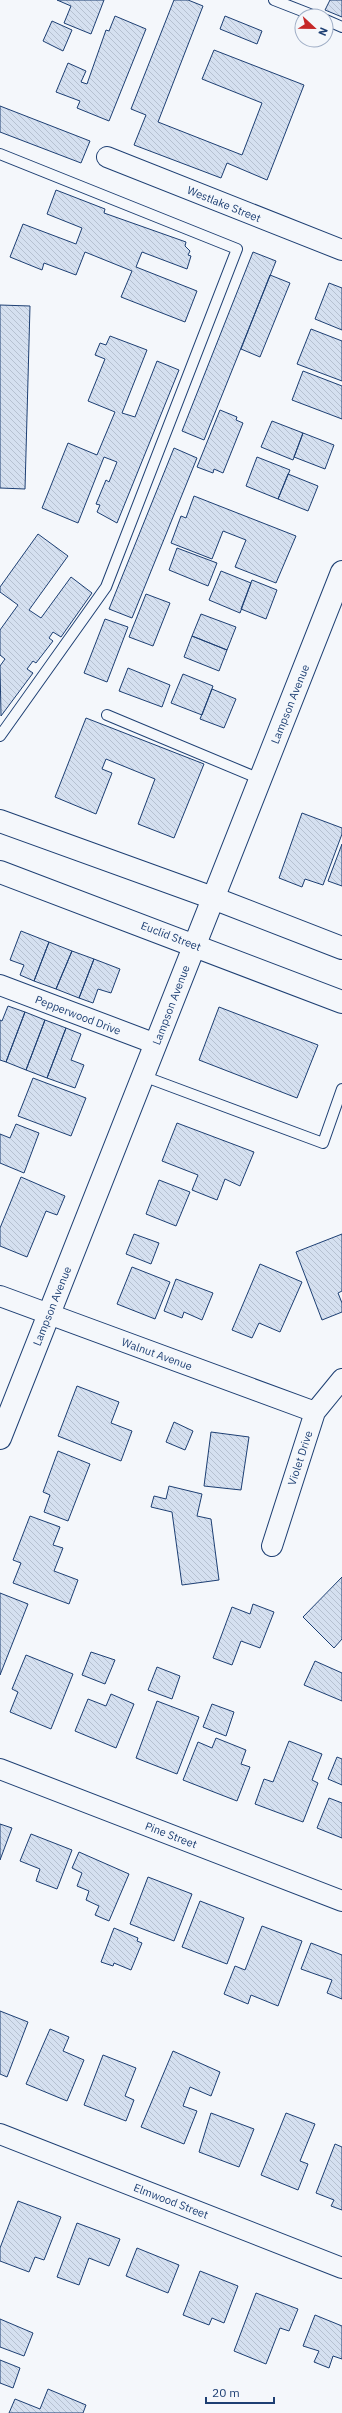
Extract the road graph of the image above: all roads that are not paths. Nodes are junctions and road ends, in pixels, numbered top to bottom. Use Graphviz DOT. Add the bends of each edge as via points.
graph roads {
  1 [pos="274,0"];
  2 [pos="294,8"];
  3 [pos="0,154"];
  4 [pos="107,157"];
  5 [pos="342,250"];
  6 [pos="342,572"];
  7 [pos="107,716"];
  8 [pos="0,736"];
  9 [pos="260,779"];
  10 [pos="0,821"];
  11 [pos="0,872"];
  12 [pos="213,898"];
  13 [pos="194,944"];
  14 [pos="342,948"];
  15 [pos="0,985"];
  16 [pos="342,1002"];
  17 [pos="156,1044"];
  18 [pos="143,1076"];
  19 [pos="342,1089"];
  20 [pos="0,1296"];
  21 [pos="49,1314"];
  22 [pos="342,1379"];
  23 [pos="315,1412"];
  24 [pos="0,1438"];
  25 [pos="272,1546"];
  26 [pos="0,1769"];
  27 [pos="342,1901"];
  28 [pos="0,2134"];
  29 [pos="342,2268"];
  1 -- 2 [label="lane"];
  3 -- 8 [label="lane" via="237,249 106,587"];
  4 -- 5 [label="street, Westlake Street"];
  6 -- 9 [label="street, Lampson Avenue"];
  7 -- 9 [label="lane"];
  9 -- 12 [label="street, Lampson Avenue"];
  10 -- 12 [label="street"];
  11 -- 13 [label="street, Euclid Street"];
  12 -- 13 [label="street, Lampson Avenue"];
  12 -- 14 [label="street"];
  13 -- 16 [label="street, Euclid Street"];
  13 -- 17 [label="street, Lampson Avenue"];
  15 -- 17 [label="street, Pepperwood Drive"];
  17 -- 18 [label="street, Lampson Avenue"];
  18 -- 19 [label="lane" via="323,1143"];
  18 -- 21 [label="street, Lampson Avenue"];
  20 -- 21 [label="street, Walnut Avenue"];
  21 -- 23 [label="street, Walnut Avenue"];
  21 -- 24 [label="street, Lampson Avenue"];
  22 -- 23 [label="street, Violet Drive"];
  23 -- 25 [label="street, Violet Drive"];
  26 -- 27 [label="street, Pine Street"];
  28 -- 29 [label="street, Elmwood Street"];
}
